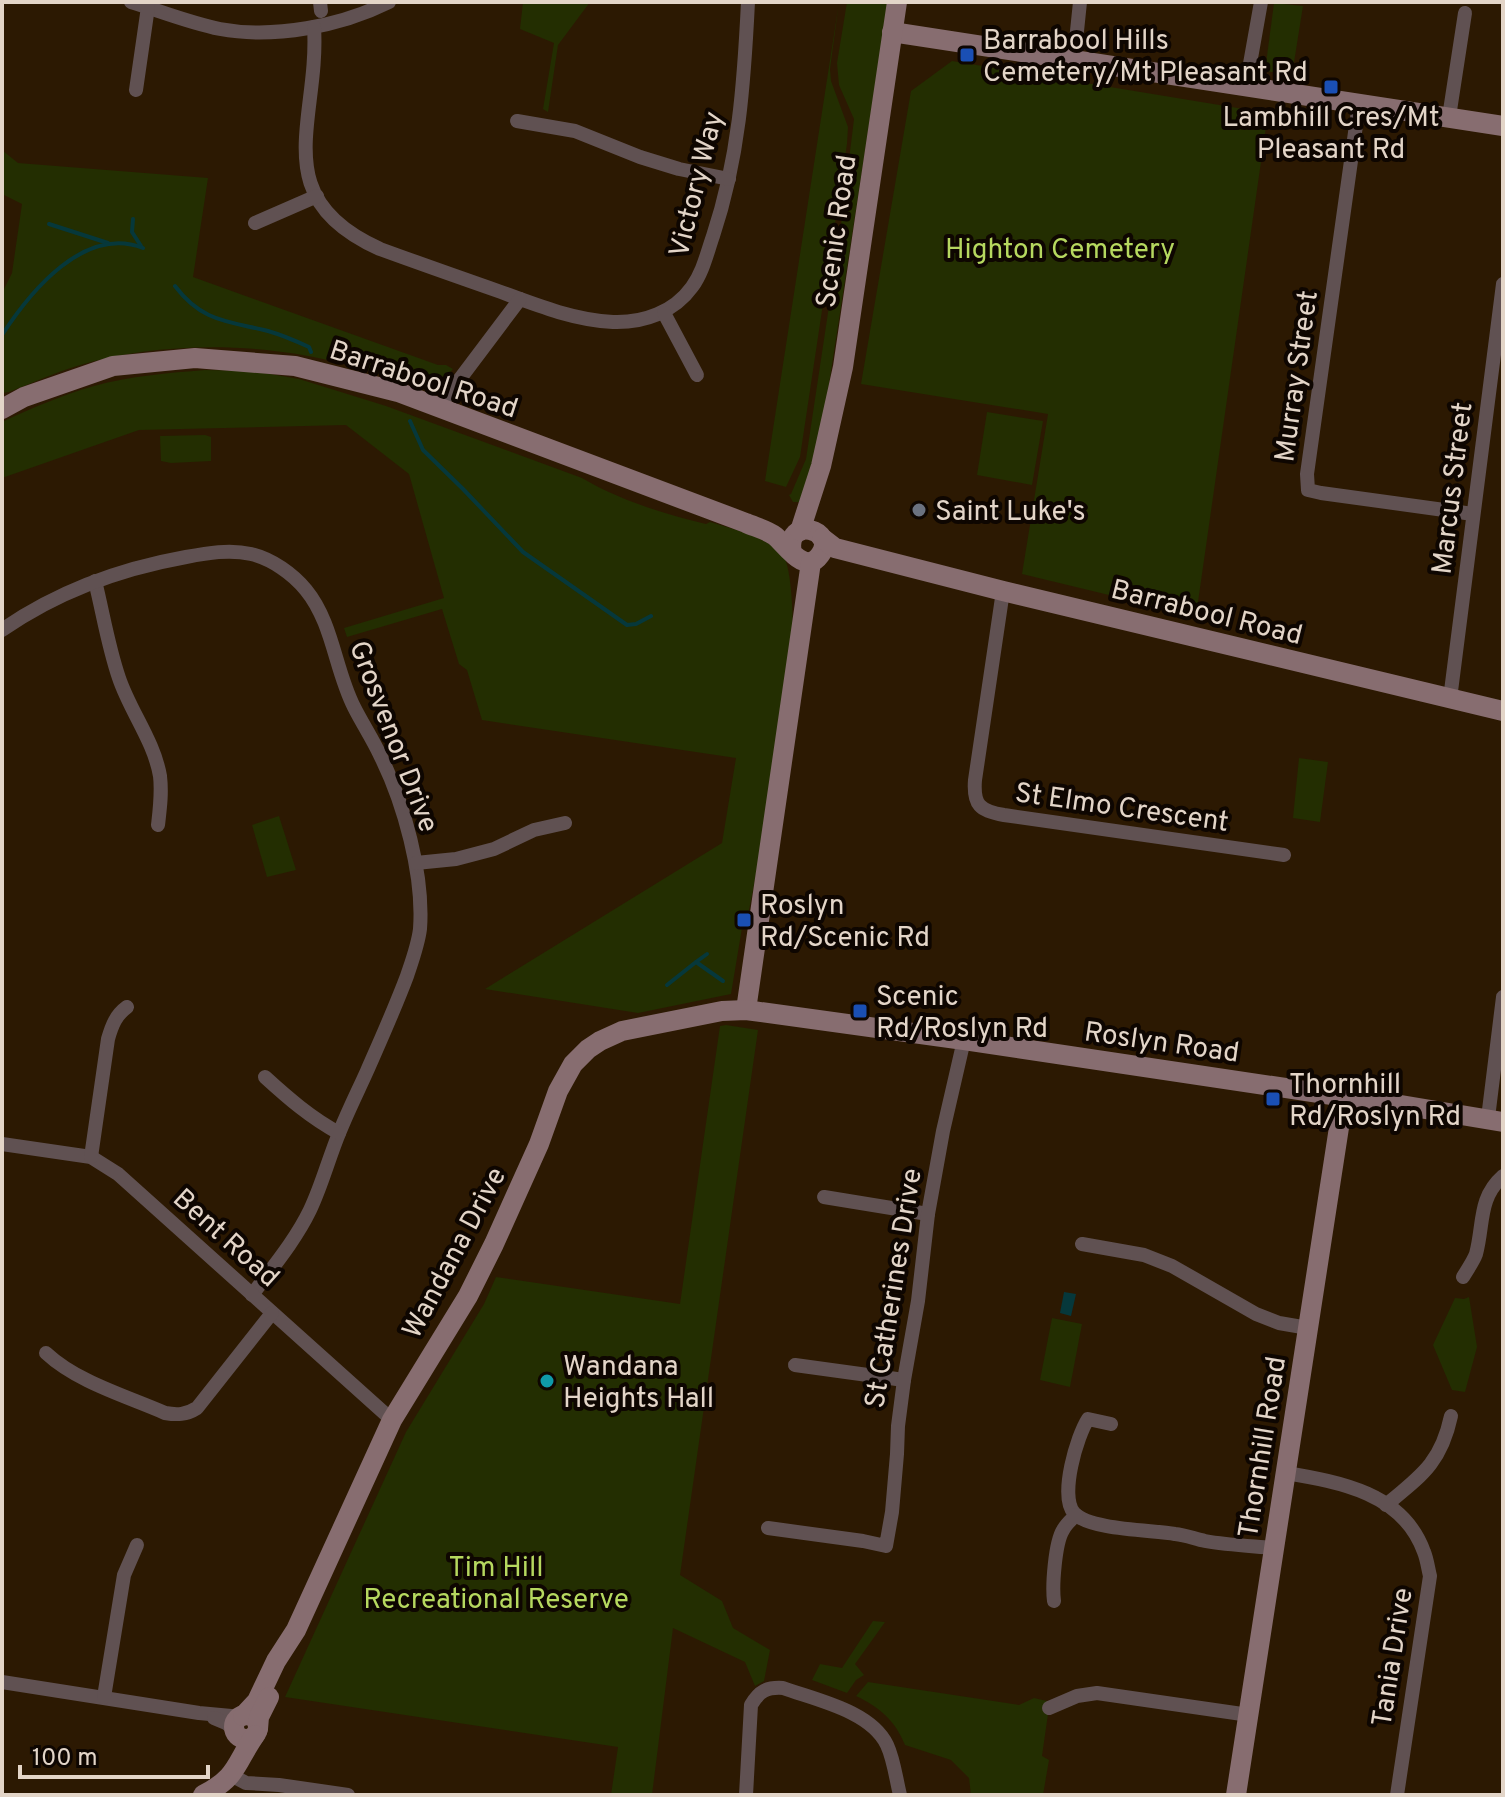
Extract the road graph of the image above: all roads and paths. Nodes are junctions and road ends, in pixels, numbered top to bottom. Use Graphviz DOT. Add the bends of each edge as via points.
graph roads {
  1 [pos="131,2"];
  2 [pos="389,2"];
  3 [pos="748,2"];
  4 [pos="897,2"];
  5 [pos="1080,2"];
  6 [pos="1261,2"];
  7 [pos="148,7"];
  8 [pos="1465,13"];
  9 [pos="314,27"];
  10 [pos="892,32"];
  11 [pos="1074,60"];
  12 [pos="1246,86"];
  13 [pos="136,90"];
  14 [pos="1359,104"];
  15 [pos="1449,117"];
  16 [pos="517,121"];
  17 [pos="1503,126"];
  18 [pos="729,179"];
  19 [pos="317,196"];
  20 [pos="255,223"];
  21 [pos="1503,284"];
  22 [pos="520,299"];
  23 [pos="664,313"];
  24 [pos="697,375"];
  25 [pos="438,408"];
  26 [pos="2,409"];
  27 [pos="1473,514"];
  28 [pos="772,534"];
  29 [pos="810,534"];
  30 [pos="804,558"];
  31 [pos="899,565"];
  32 [pos="95,581"];
  33 [pos="1003,591"];
  34 [pos="2,630"];
  35 [pos="1450,699"];
  36 [pos="1503,711"];
  37 [pos="565,823"];
  38 [pos="158,825"];
  39 [pos="1284,855"];
  40 [pos="416,863"];
  41 [pos="1503,997"];
  42 [pos="127,1007"];
  43 [pos="746,1010"];
  44 [pos="964,1040"];
  45 [pos="265,1077"];
  46 [pos="1342,1100"];
  47 [pos="1495,1120"];
  48 [pos="339,1133"];
  49 [pos="2,1144"];
  50 [pos="91,1157"];
  51 [pos="1503,1176"];
  52 [pos="824,1197"];
  53 [pos="928,1214"];
  54 [pos="1082,1244"];
  55 [pos="1463,1277"];
  56 [pos="252,1295"];
  57 [pos="272,1313"];
  58 [pos="1308,1328"];
  59 [pos="46,1353"];
  60 [pos="795,1365"];
  61 [pos="904,1380"];
  62 [pos="1451,1416"];
  63 [pos="392,1420"];
  64 [pos="1111,1424"];
  65 [pos="1286,1473"];
  66 [pos="1386,1505"];
  67 [pos="1076,1515"];
  68 [pos="768,1528"];
  69 [pos="137,1545"];
  70 [pos="1273,1548"];
  71 [pos="1054,1601"];
  72 [pos="2,1682"];
  73 [pos="104,1697"];
  74 [pos="1049,1708"];
  75 [pos="1249,1715"];
  76 [pos="245,1726"];
  77 [pos="232,1769"];
  78 [pos="194,1795"];
  79 [pos="203,1795"];
  80 [pos="348,1795"];
  81 [pos="746,1795"];
  82 [pos="900,1795"];
  83 [pos="1236,1795"];
  84 [pos="1397,1795"];
  1 -- 7 [label="street"];
  2 -- 9 [label="street"];
  3 -- 18 [label="street, Victory Way" via="743,97"];
  4 -- 10 [label="street, Scenic Road"];
  5 -- 11 [label="street"];
  6 -- 12 [label="street"];
  7 -- 9 [label="street" via="223,29"];
  7 -- 13 [label="street"];
  8 -- 15 [label="street"];
  9 -- 19 [label="street" via="304,148"];
  10 -- 11 [label="street"];
  10 -- 29 [label="street, Scenic Road" via="843,367"];
  11 -- 12 [label="street"];
  12 -- 14 [label="street"];
  14 -- 15 [label="street"];
  14 -- 27 [label="street, Murray Street" via="1308,490"];
  15 -- 17 [label="street"];
  16 -- 18 [label="street" via="575,131 640,157"];
  18 -- 23 [label="street, Victory Way" via="702,269 693,286"];
  19 -- 20 [label="street"];
  19 -- 22 [label="street" via="334,220 357,238"];
  21 -- 27 [label="street, Marcus Street"];
  22 -- 23 [label="street" via="612,322"];
  22 -- 25 [label="street"];
  23 -- 24 [label="street"];
  25 -- 26 [label="street, Barrabool Road" via="398,392 295,366 195,358 113,366"];
  25 -- 28 [label="street, Barrabool Road"];
  27 -- 35 [label="street, Marcus Street"];
  28 -- 29 [label="street, Barrabool Road"];
  28 -- 30 [label="street, Barrabool Road"];
  29 -- 30 [label="street" via="791,544"];
  29 -- 30 [label="street" via="824,546 821,554"];
  29 -- 31 [label="street, Barrabool Road" via="835,548"];
  30 -- 31 [label="street, Barrabool Road"];
  30 -- 43 [label="street" via="806,600"];
  31 -- 33 [label="street, Barrabool Road"];
  32 -- 34 [label="street, Grosvenor Drive"];
  32 -- 38 [label="street" via="112,658 159,772"];
  32 -- 40 [label="street, Grosvenor Drive" via="155,562 229,551 267,559 305,589 324,621 346,691 392,782"];
  33 -- 35 [label="street, Barrabool Road"];
  33 -- 39 [label="street, St Elmo Crescent" via="975,780 980,807 998,814"];
  35 -- 36 [label="street, Barrabool Road"];
  37 -- 40 [label="street" via="534,830 494,849"];
  40 -- 48 [label="street, Grosvenor Drive" via="420,932 414,956"];
  41 -- 47 [label="street"];
  42 -- 50 [label="street" via="108,1039"];
  43 -- 44 [label="street, Roslyn Road"];
  43 -- 63 [label="street, Wandana Drive" via="622,1031 588,1049 573,1064 468,1296"];
  44 -- 46 [label="street, Roslyn Road"];
  44 -- 53 [label="street, St Catherines Drive"];
  45 -- 48 [label="street"];
  46 -- 47 [label="street, Roslyn Road"];
  46 -- 58 [label="street, Thornhill Road"];
  48 -- 56 [label="street, Grosvenor Drive" via="309,1211"];
  49 -- 50 [label="street, Bent Road"];
  50 -- 56 [label="street, Bent Road" via="118,1174"];
  51 -- 55 [label="street" via="1487,1195 1475,1257"];
  52 -- 53 [label="street"];
  53 -- 61 [label="street, St Catherines Drive"];
  54 -- 58 [label="street" via="1144,1255 1256,1314"];
  56 -- 57 [label="street, Bent Road"];
  57 -- 59 [label="street" via="188,1414 165,1413 87,1380"];
  57 -- 63 [label="street, Bent Road"];
  58 -- 65 [label="street, Thornhill Road"];
  60 -- 61 [label="street"];
  61 -- 68 [label="street, St Catherines Drive" via="886,1546"];
  62 -- 66 [label="street" via="1432,1464"];
  63 -- 76 [label="street, Wandana Drive" via="285,1663 259,1717"];
  64 -- 67 [label="street" via="1083,1417 1070,1470 1069,1504"];
  65 -- 66 [label="street, Tania Drive" via="1337,1482"];
  65 -- 70 [label="street, Thornhill Road"];
  66 -- 84 [label="street, Tania Drive" via="1416,1535 1430,1576"];
  67 -- 70 [label="street" via="1117,1528"];
  67 -- 71 [label="street" via="1059,1540"];
  69 -- 73 [label="street" via="124,1575"];
  70 -- 75 [label="street, Thornhill Road"];
  72 -- 73 [label="street"];
  73 -- 76 [label="street"];
  74 -- 75 [label="street" via="1097,1693"];
  75 -- 83 [label="street, Thornhill Road"];
  76 -- 77 [label="street, Wandana Drive"];
  77 -- 78 [label="street, Wandana Drive"];
  77 -- 79 [label="street, Wandana Drive" via="221,1785"];
  77 -- 80 [label="street" via="279,1785"];
  81 -- 82 [label="street" via="751,1705 772,1688 853,1713 874,1727 888,1747"];
}
